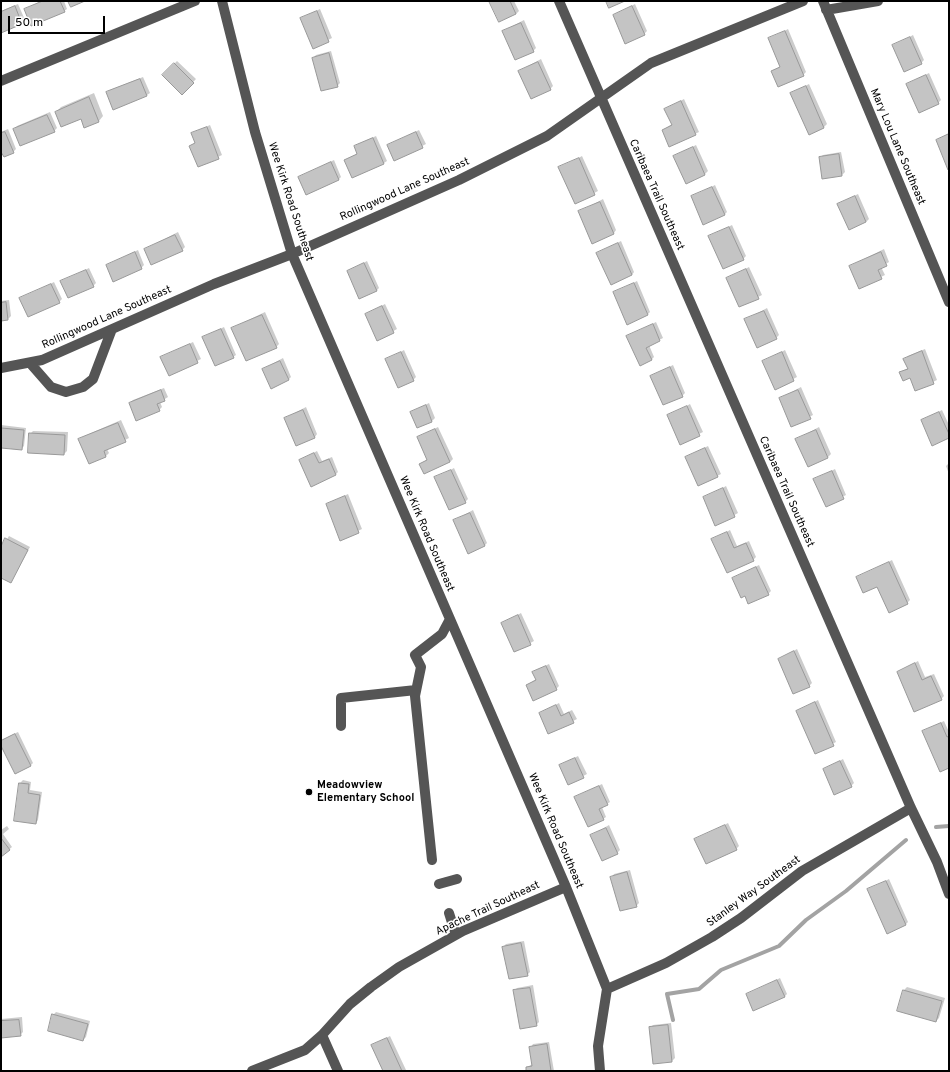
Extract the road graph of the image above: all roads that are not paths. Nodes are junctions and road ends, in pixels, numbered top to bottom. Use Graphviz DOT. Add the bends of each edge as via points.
graph roads {
  1 [pos="195,1"];
  2 [pos="222,1"];
  3 [pos="559,1"];
  4 [pos="802,1"];
  5 [pos="878,1"];
  6 [pos="825,5"];
  7 [pos="1,81"];
  8 [pos="600,99"];
  9 [pos="292,254"];
  10 [pos="949,302"];
  11 [pos="112,329"];
  12 [pos="30,363"];
  13 [pos="1,368"];
  14 [pos="450,619"];
  15 [pos="416,690"];
  16 [pos="341,726"];
  17 [pos="911,808"];
  18 [pos="432,860"];
  19 [pos="457,879"];
  20 [pos="439,884"];
  21 [pos="566,887"];
  22 [pos="949,894"];
  23 [pos="449,913"];
  24 [pos="456,935"];
  25 [pos="607,989"];
  26 [pos="322,1035"];
  27 [pos="252,1071"];
  28 [pos="338,1071"];
  29 [pos="600,1071"];
  1 -- 7 [label="street"];
  2 -- 9 [label="street, Wee Kirk Road Southeast" via="255,132"];
  3 -- 8 [label="street, Caribaea Trail Southeast"];
  4 -- 8 [label="street, Rollingwood Lane Southeast" via="652,63"];
  5 -- 6 [label="street"];
  6 -- 10 [label="street, Mary Lou Lane Southeast"];
  8 -- 9 [label="street, Rollingwood Lane Southeast" via="547,136 459,180"];
  8 -- 17 [label="street, Caribaea Trail Southeast"];
  9 -- 11 [label="street, Rollingwood Lane Southeast" via="214,284"];
  9 -- 14 [label="street, Wee Kirk Road Southeast"];
  11 -- 12 [label="street, Rollingwood Lane Southeast"];
  11 -- 12 [label="street" via="93,379 83,387 66,392 51,387"];
  12 -- 13 [label="street, Rollingwood Lane Southeast"];
  14 -- 15 [label="street" via="442,634 415,655 421,667"];
  14 -- 21 [label="street, Wee Kirk Road Southeast"];
  15 -- 16 [label="street" via="340,698"];
  15 -- 18 [label="street"];
  17 -- 22 [label="street, Caribaea Trail Southeast"];
  17 -- 25 [label="street, Stanley Way Southeast" via="802,871 712,937 666,963"];
  19 -- 20 [label="street"];
  21 -- 24 [label="street, Apache Trail Southeast"];
  21 -- 25 [label="street, Wee Kirk Road Southeast"];
  23 -- 24 [label="street"];
  24 -- 26 [label="street, Apache Trail Southeast" via="399,967 371,987 350,1004"];
  25 -- 29 [label="street" via="598,1046"];
  26 -- 27 [label="street, Apache Trail Southeast" via="305,1050"];
  26 -- 28 [label="street"];
}
